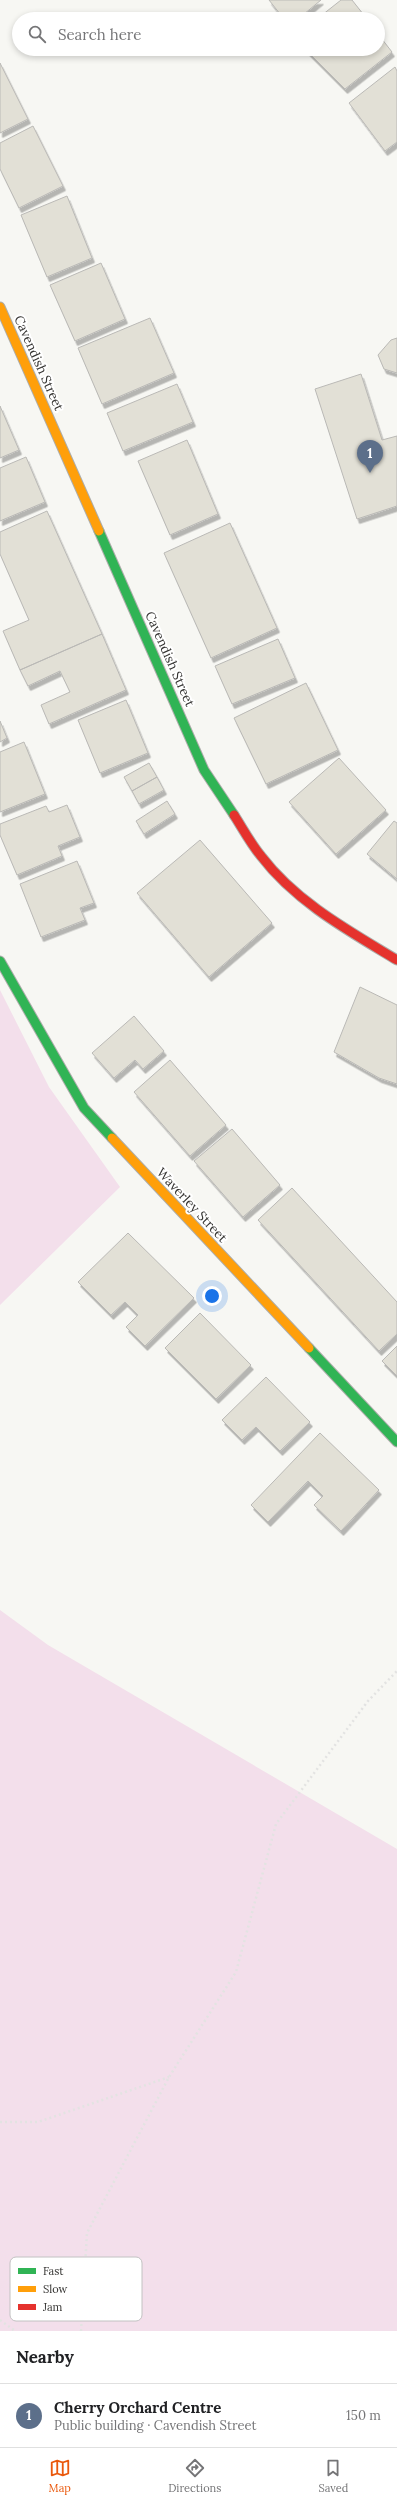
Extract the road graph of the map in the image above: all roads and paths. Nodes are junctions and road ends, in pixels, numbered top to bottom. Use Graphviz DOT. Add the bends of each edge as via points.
graph roads {
  1 [pos="0,307"];
  2 [pos="397,960"];
  3 [pos="0,961"];
  4 [pos="397,1442"];
  5 [pos="397,1671"];
  6 [pos="169,2077"];
  7 [pos="0,2122"];
  8 [pos="86,2257"];
  9 [pos="0,2320"];
  10 [pos="82,2321"];
  11 [pos="14,2331"];
  12 [pos="81,2331"];
  1 -- 2 [label="street, Cavendish Street" via="204,770 261,857 296,892 335,922"];
  3 -- 4 [label="street, Waverley Street" via="84,1108"];
  5 -- 6 [label="path" via="368,1701 276,1824 236,1972"];
  6 -- 7 [label="path" via="38,2122"];
  6 -- 8 [label="path" via="87,2233"];
  9 -- 11 [label="path"];
  10 -- 12 [label="path"];
}
